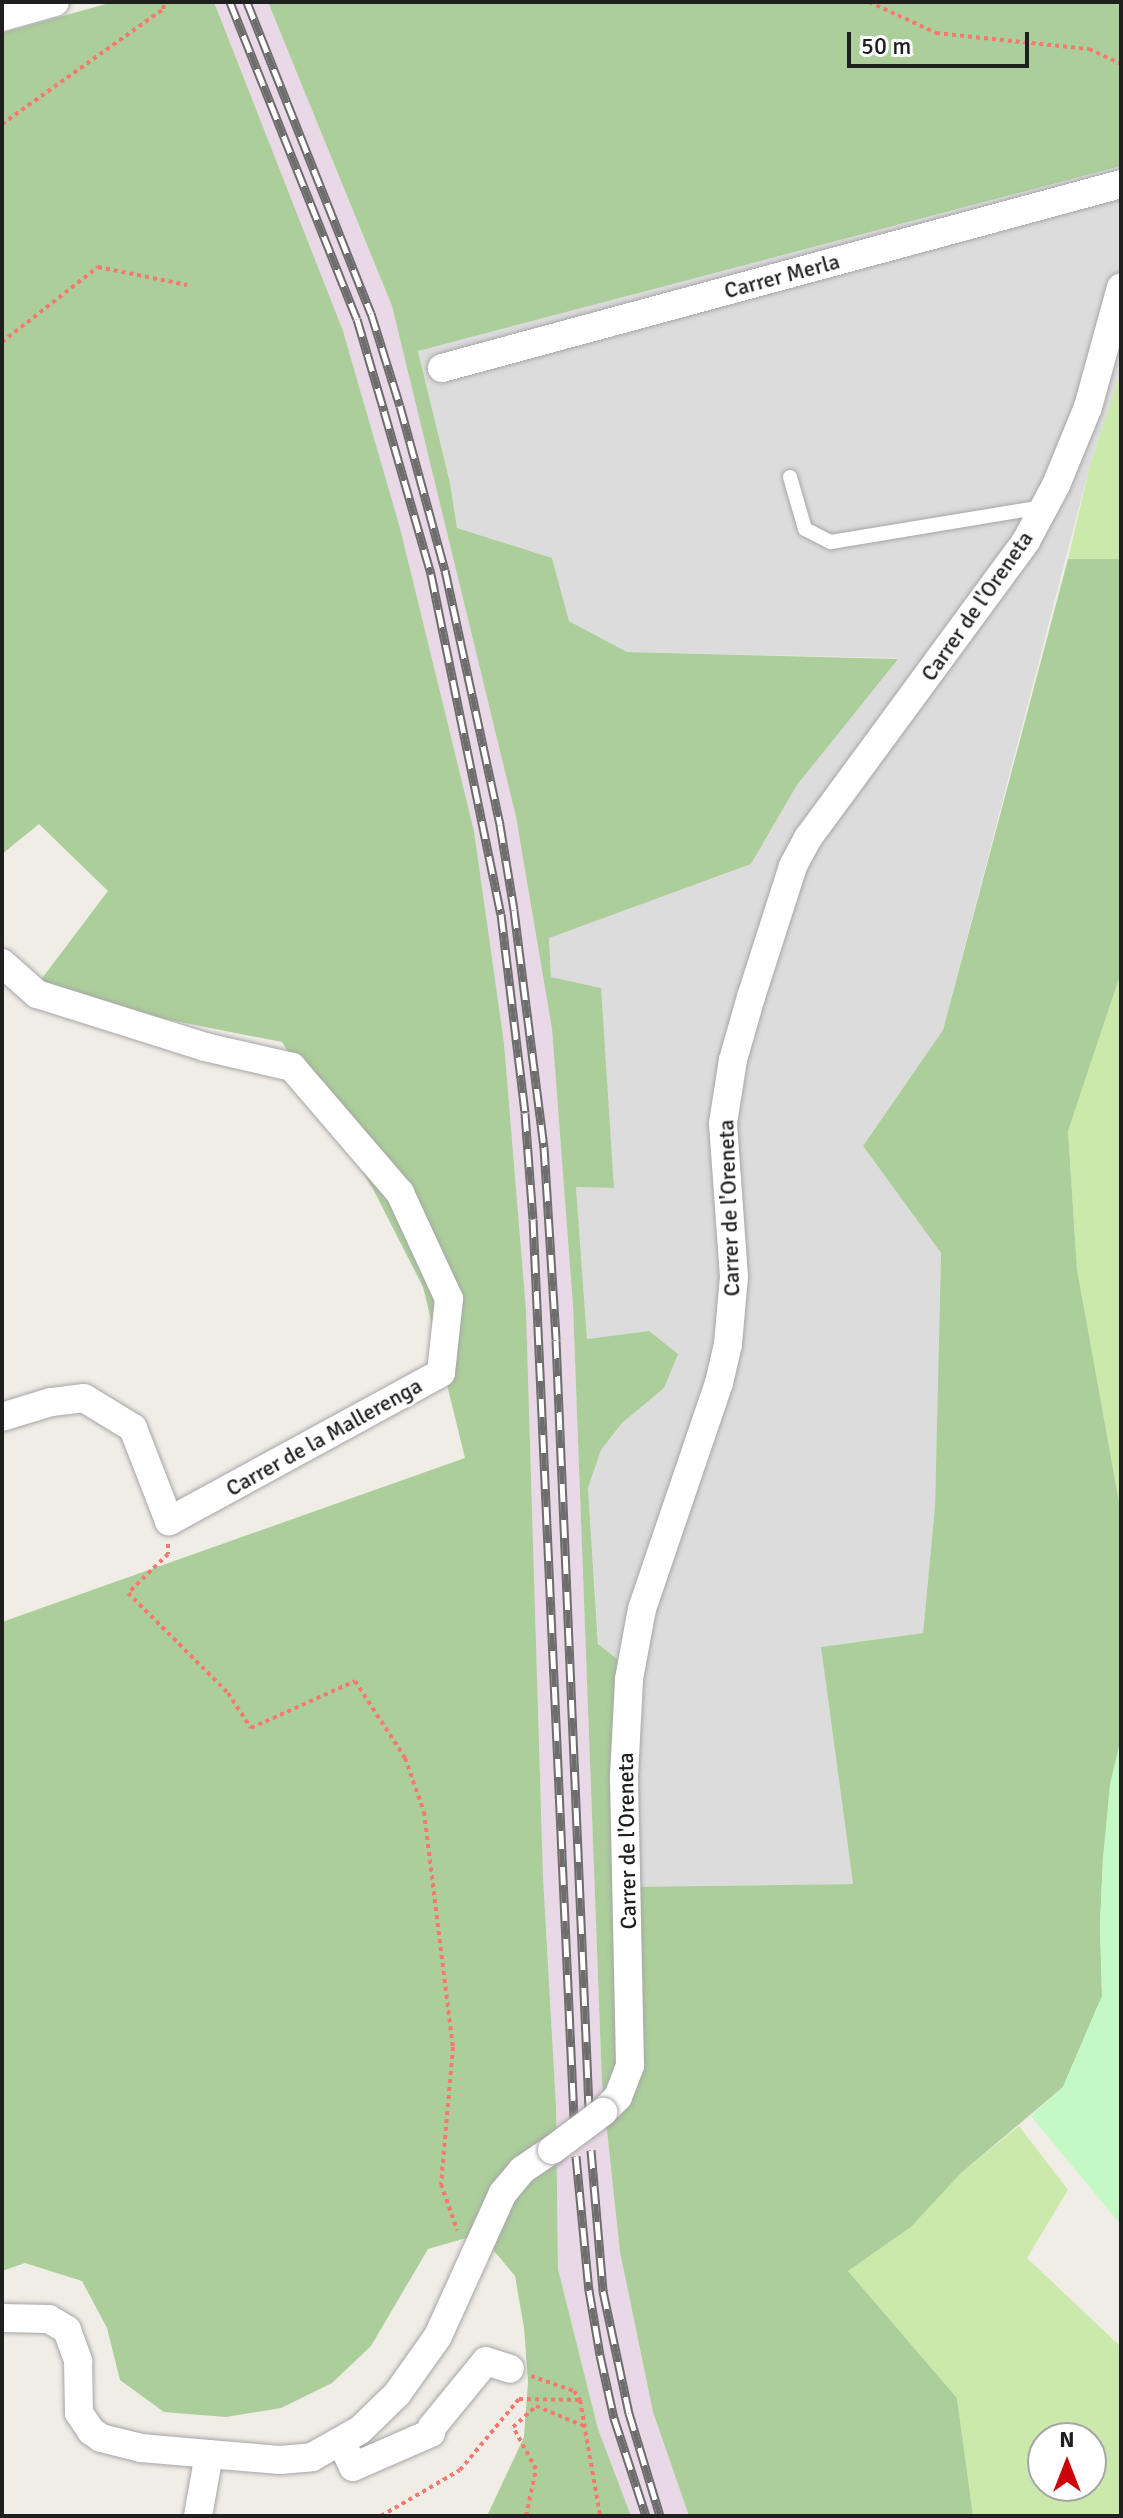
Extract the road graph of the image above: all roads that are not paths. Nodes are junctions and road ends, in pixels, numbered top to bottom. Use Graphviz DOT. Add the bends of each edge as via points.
graph roads {
  1 [pos="55,2"];
  2 [pos="2,17"];
  3 [pos="1121,184"];
  4 [pos="1121,287"];
  5 [pos="442,368"];
  6 [pos="790,477"];
  7 [pos="1044,507"];
  8 [pos="2,963"];
  9 [pos="2,1417"];
  10 [pos="2,2318"];
  11 [pos="510,2369"];
  12 [pos="342,2443"];
  13 [pos="209,2454"];
  14 [pos="198,2516"];
  1 -- 2 [label="street"];
  3 -- 5 [label="street, Carrer Merla"];
  4 -- 7 [label="street, Carrer de l'Oreneta" via="1088,407"];
  6 -- 7 [label="lane" via="805,529 831,542"];
  7 -- 12 [label="street, Carrer de l'Oreneta, bridge" via="1018,552 808,838 779,906 737,1047 723,1123 734,1266 728,1344 642,1609 629,1679 624,1776 630,2065 618,2097 603,2112 511,2182 422,2362 381,2412"];
  8 -- 9 [label="street, Carrer de la Mallerenga" via="37,994 205,1047 292,1067 400,1193 449,1299 441,1373 169,1521 133,1428 84,1398"];
  10 -- 13 [label="street" via="49,2319 67,2330 78,2361 79,2413 91,2431 117,2444"];
  11 -- 12 [label="street" via="486,2361 431,2433 418,2439 353,2467"];
  12 -- 13 [label="street" via="295,2460"];
  13 -- 14 [label="street"];
}
